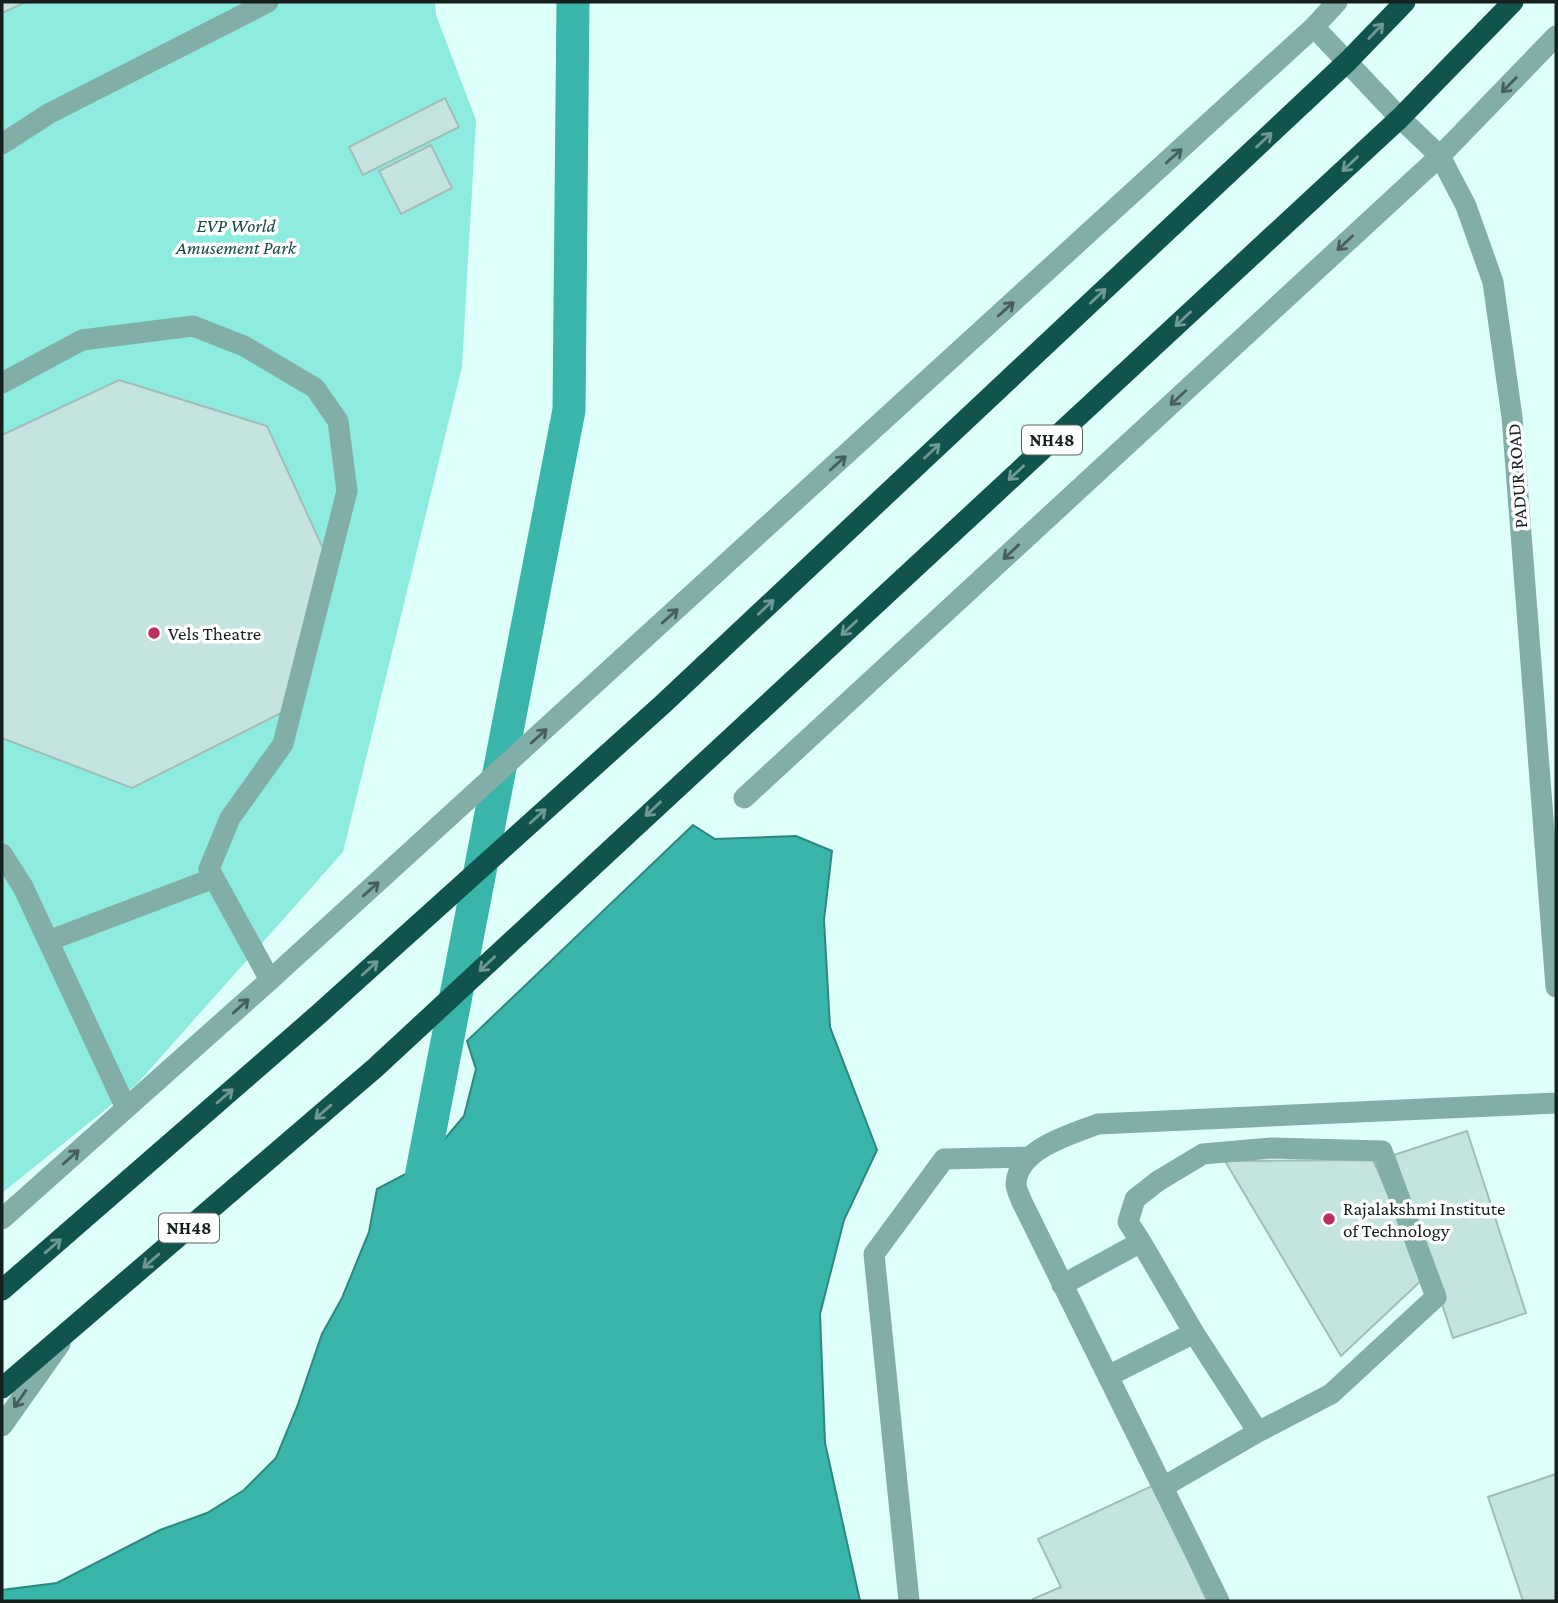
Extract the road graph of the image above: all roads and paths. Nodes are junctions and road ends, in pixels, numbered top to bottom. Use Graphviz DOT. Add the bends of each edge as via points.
graph roads {
  1 [pos="268,2"];
  2 [pos="1337,2"];
  3 [pos="1405,2"];
  4 [pos="1513,2"];
  5 [pos="1314,27"];
  6 [pos="1556,36"];
  7 [pos="1348,61"];
  8 [pos="1400,118"];
  9 [pos="2,144"];
  10 [pos="1440,156"];
  11 [pos="2,383"];
  12 [pos="744,798"];
  13 [pos="2,854"];
  14 [pos="214,878"];
  15 [pos="48,941"];
  16 [pos="277,974"];
  17 [pos="1556,987"];
  18 [pos="1556,1103"];
  19 [pos="126,1108"];
  20 [pos="1029,1157"];
  21 [pos="2,1219"];
  22 [pos="1141,1242"];
  23 [pos="1062,1285"];
  24 [pos="4,1288"];
  25 [pos="67,1333"];
  26 [pos="1194,1334"];
  27 [pos="1108,1376"];
  28 [pos="2,1388"];
  29 [pos="2,1426"];
  30 [pos="1258,1432"];
  31 [pos="1163,1488"];
  32 [pos="909,1601"];
  33 [pos="1219,1601"];
  1 -- 9 [label="street" via="50,113"];
  2 -- 5 [label="street"];
  7 -- 3 [label="highway, one-way"];
  4 -- 8 [label="highway, NH48"];
  5 -- 7 [label="street, PADUR ROAD"];
  16 -- 5 [label="street, one-way"];
  6 -- 10 [label="street, one-way"];
  7 -- 8 [label="street, PADUR ROAD"];
  24 -- 7 [label="highway, one-way" via="319,1014 663,704"];
  8 -- 10 [label="street, PADUR ROAD"];
  8 -- 25 [label="highway, NH48, one-way" via="375,1068"];
  10 -- 12 [label="street, one-way"];
  10 -- 17 [label="street, PADUR ROAD" via="1466,206 1493,282 1502,342 1512,417"];
  11 -- 14 [label="street" via="82,340 193,326 244,346 315,388 338,421 346,491 283,744 230,818 209,869"];
  13 -- 15 [label="street"];
  14 -- 15 [label="street"];
  14 -- 16 [label="street"];
  15 -- 19 [label="street"];
  19 -- 16 [label="street, one-way"];
  18 -- 20 [label="street" via="1098,1124"];
  21 -- 19 [label="street, one-way"];
  20 -- 23 [label="street" via="1016,1186"];
  20 -- 32 [label="street" via="944,1159 874,1254"];
  22 -- 23 [label="street"];
  22 -- 26 [label="street"];
  22 -- 30 [label="street" via="1128,1222 1135,1199 1203,1154 1272,1148 1382,1151 1436,1297 1331,1394"];
  23 -- 27 [label="street"];
  25 -- 28 [label="highway, NH48"];
  25 -- 29 [label="street, one-way"];
  26 -- 27 [label="street"];
  26 -- 30 [label="street"];
  27 -- 31 [label="street"];
  30 -- 31 [label="street"];
  31 -- 33 [label="street"];
}
